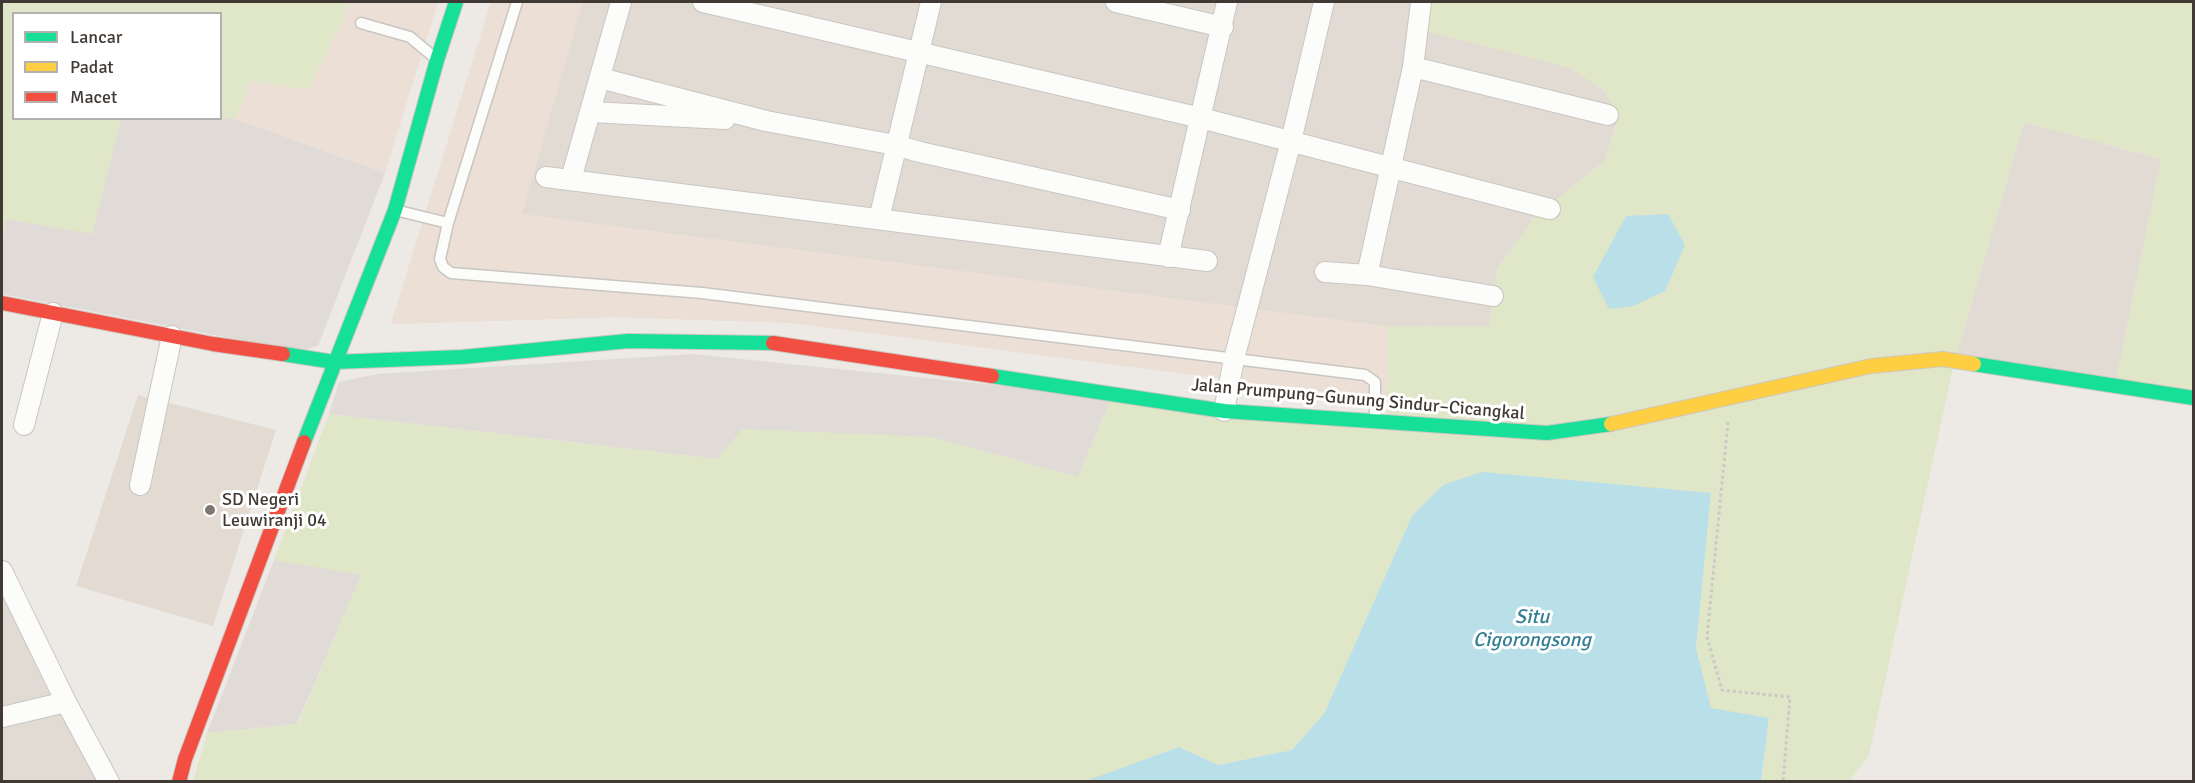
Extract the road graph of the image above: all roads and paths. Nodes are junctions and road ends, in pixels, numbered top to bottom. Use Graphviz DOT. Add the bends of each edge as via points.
graph roads {
  1 [pos="456,2"];
  2 [pos="517,2"];
  3 [pos="621,2"];
  4 [pos="703,2"];
  5 [pos="931,2"];
  6 [pos="1116,2"];
  7 [pos="1227,2"];
  8 [pos="1324,2"];
  9 [pos="1421,2"];
  10 [pos="361,23"];
  11 [pos="1223,27"];
  12 [pos="919,52"];
  13 [pos="437,60"];
  14 [pos="1413,67"];
  15 [pos="600,78"];
  16 [pos="591,112"];
  17 [pos="1608,115"];
  18 [pos="1201,118"];
  19 [pos="766,121"];
  20 [pos="1291,141"];
  21 [pos="895,145"];
  22 [pos="1390,168"];
  23 [pos="546,177"];
  24 [pos="571,179"];
  25 [pos="1550,209"];
  26 [pos="395,210"];
  27 [pos="1180,210"];
  28 [pos="879,219"];
  29 [pos="448,223"];
  30 [pos="1168,257"];
  31 [pos="1207,261"];
  32 [pos="1325,272"];
  33 [pos="1367,275"];
  34 [pos="1493,296"];
  35 [pos="2,303"];
  36 [pos="53,313"];
  37 [pos="172,336"];
  38 [pos="1234,358"];
  39 [pos="334,363"];
  40 [pos="1731,396"];
  41 [pos="2193,398"];
  42 [pos="1224,411"];
  43 [pos="1375,423"];
  44 [pos="24,425"];
  45 [pos="140,485"];
  46 [pos="2,571"];
  47 [pos="66,702"];
  48 [pos="2,717"];
  49 [pos="109,782"];
  50 [pos="179,782"];
  51 [pos="1783,782"];
  1 -- 13 [label="main road"];
  2 -- 29 [label="lane"];
  3 -- 15 [label="street"];
  4 -- 12 [label="street"];
  5 -- 12 [label="street"];
  6 -- 11 [label="street"];
  7 -- 11 [label="street"];
  8 -- 20 [label="street"];
  9 -- 14 [label="street"];
  10 -- 13 [label="lane" via="410,37"];
  11 -- 18 [label="street"];
  12 -- 18 [label="street"];
  12 -- 21 [label="street"];
  13 -- 26 [label="main road"];
  14 -- 17 [label="street"];
  14 -- 22 [label="street"];
  15 -- 16 [label="street"];
  15 -- 19 [label="street"];
  16 -- 19 [label="street"];
  16 -- 24 [label="street"];
  18 -- 20 [label="street"];
  18 -- 27 [label="street"];
  19 -- 21 [label="street"];
  20 -- 22 [label="street"];
  20 -- 38 [label="street"];
  21 -- 27 [label="street"];
  21 -- 28 [label="street"];
  22 -- 25 [label="street"];
  22 -- 33 [label="street"];
  23 -- 24 [label="street"];
  24 -- 28 [label="street"];
  26 -- 29 [label="lane"];
  26 -- 39 [label="main road"];
  27 -- 30 [label="street"];
  28 -- 30 [label="street"];
  29 -- 38 [label="lane" via="440,259 442,267 452,273 702,293"];
  30 -- 31 [label="street"];
  32 -- 33 [label="street"];
  33 -- 34 [label="street"];
  35 -- 36 [label="main road, Jalan Prumpung–Gunung Sindur–Cicangkal"];
  36 -- 37 [label="main road, Jalan Prumpung–Gunung Sindur–Cicangkal"];
  36 -- 44 [label="street"];
  37 -- 39 [label="main road, Jalan Prumpung–Gunung Sindur–Cicangkal"];
  37 -- 45 [label="street"];
  38 -- 42 [label="street"];
  38 -- 43 [label="lane" via="1365,375 1375,382"];
  39 -- 42 [label="main road, Jalan Prumpung–Gunung Sindur–Cicangkal" via="462,357 628,341 769,342"];
  39 -- 50 [label="main road"];
  40 -- 41 [label="main road, Jalan Prumpung–Gunung Sindur–Cicangkal" via="1870,366 1943,359"];
  40 -- 43 [label="main road, Jalan Prumpung–Gunung Sindur–Cicangkal" via="1547,433"];
  40 -- 51 [label="path" via="1707,637 1722,690 1790,697"];
  42 -- 43 [label="main road, Jalan Prumpung–Gunung Sindur–Cicangkal"];
  46 -- 47 [label="street"];
  47 -- 48 [label="street"];
  47 -- 49 [label="street"];
}
